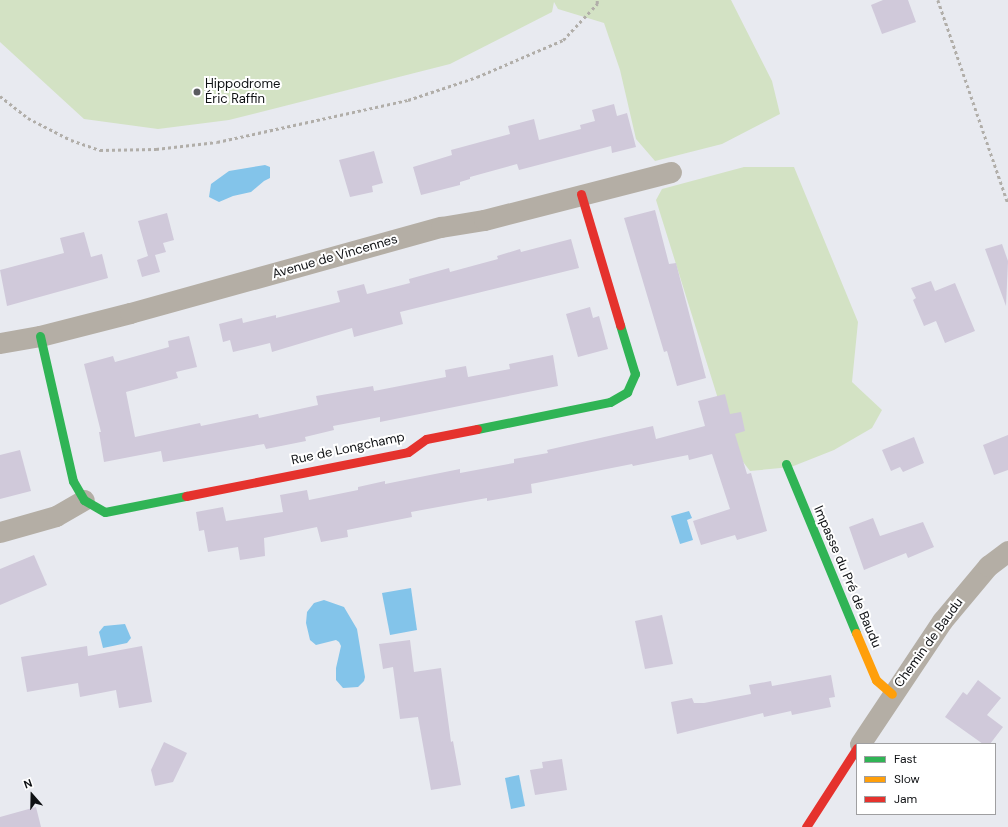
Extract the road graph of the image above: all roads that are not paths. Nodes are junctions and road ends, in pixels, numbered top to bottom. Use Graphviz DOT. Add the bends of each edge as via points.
graph roads {
  1 [pos="671,172"];
  2 [pos="581,194"];
  3 [pos="40,336"];
  4 [pos="0,343"];
  5 [pos="786,464"];
  6 [pos="84,500"];
  7 [pos="0,532"];
  8 [pos="1008,551"];
  9 [pos="892,694"];
  10 [pos="861,743"];
  11 [pos="856,750"];
  12 [pos="807,827"];
  1 -- 2 [label="street, Avenue de Vincennes"];
  2 -- 3 [label="street, Avenue de Vincennes" via="484,220 395,239 305,263 274,275"];
  2 -- 6 [label="street, Rue de Longchamp" via="635,374 627,392 610,402 426,439 408,452 105,512"];
  3 -- 4 [label="street, Avenue de Vincennes"];
  3 -- 6 [label="street" via="73,481"];
  5 -- 9 [label="street, Impasse du Pré de Baudu" via="876,680"];
  6 -- 7 [label="street" via="56,516"];
  8 -- 9 [label="street, Chemin de Baudu" via="988,566 942,621"];
  9 -- 10 [label="street, Chemin de Baudu"];
  11 -- 12 [label="street"];
}
